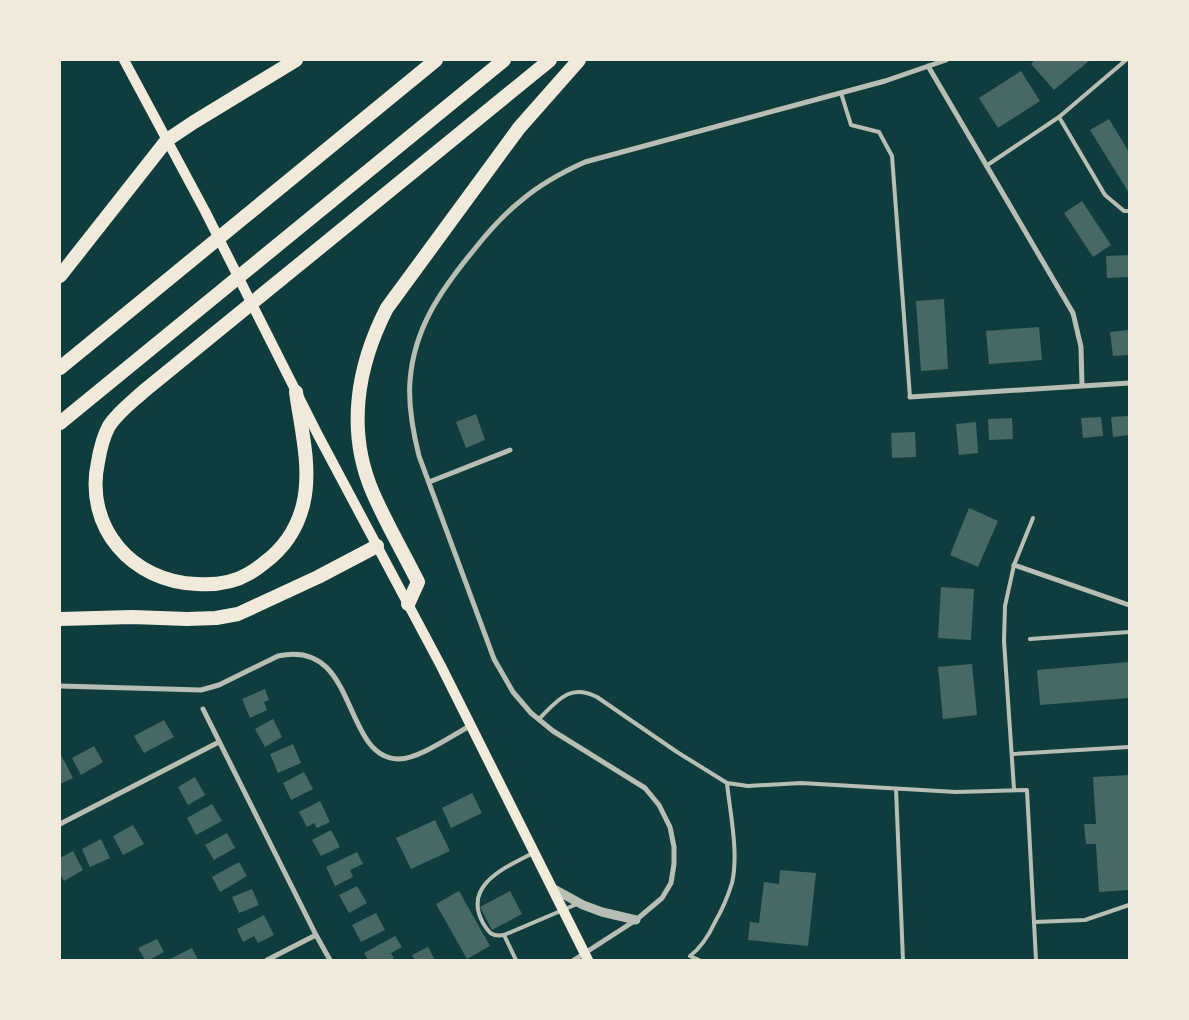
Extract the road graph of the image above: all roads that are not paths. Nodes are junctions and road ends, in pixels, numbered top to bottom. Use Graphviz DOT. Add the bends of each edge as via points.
graph roads {
  1 [pos="124,60"];
  2 [pos="296,60"];
  3 [pos="436,60"];
  4 [pos="504,60"];
  5 [pos="550,60"];
  6 [pos="579,60"];
  7 [pos="946,60"];
  8 [pos="1126,60"];
  9 [pos="928,63"];
  10 [pos="841,93"];
  11 [pos="1059,117"];
  12 [pos="167,140"];
  13 [pos="986,166"];
  14 [pos="1129,211"];
  15 [pos="60,276"];
  16 [pos="60,368"];
  17 [pos="1129,383"];
  18 [pos="1082,386"];
  19 [pos="296,392"];
  20 [pos="910,397"];
  21 [pos="60,423"];
  22 [pos="510,450"];
  23 [pos="428,482"];
  24 [pos="1033,518"];
  25 [pos="377,546"];
  26 [pos="1014,564"];
  27 [pos="408,604"];
  28 [pos="1129,605"];
  29 [pos="60,619"];
  30 [pos="1129,632"];
  31 [pos="1030,639"];
  32 [pos="60,686"];
  33 [pos="203,709"];
  34 [pos="539,719"];
  35 [pos="471,726"];
  36 [pos="219,742"];
  37 [pos="1129,747"];
  38 [pos="1012,754"];
  39 [pos="727,782"];
  40 [pos="896,789"];
  41 [pos="1014,789"];
  42 [pos="60,824"];
  43 [pos="534,852"];
  44 [pos="552,888"];
  45 [pos="579,903"];
  46 [pos="1129,904"];
  47 [pos="563,910"];
  48 [pos="636,920"];
  49 [pos="1034,922"];
  50 [pos="316,935"];
  51 [pos="504,935"];
  52 [pos="587,956"];
  53 [pos="267,960"];
  54 [pos="330,960"];
  55 [pos="516,960"];
  56 [pos="574,960"];
  57 [pos="699,960"];
  58 [pos="903,960"];
  59 [pos="1036,960"];
  1 -- 12 [label="main road"];
  2 -- 12 [label="highway"];
  3 -- 16 [label="highway"];
  4 -- 21 [label="highway"];
  5 -- 19 [label="highway" via="116,417 101,447 95,476 95,497 111,538 134,564 165,580 212,585 248,575 276,554 299,520 306,485"];
  6 -- 27 [label="highway" via="519,128 387,308 367,355 357,410 360,453 373,492 418,582"];
  7 -- 9 [label="street"];
  8 -- 11 [label="lane"];
  9 -- 10 [label="street" via="885,81"];
  9 -- 13 [label="street"];
  10 -- 20 [label="lane" via="851,125 879,132 892,156"];
  10 -- 23 [label="street" via="585,162 540,186 505,214 451,277 431,308 415,348 409,402 419,456"];
  11 -- 13 [label="lane"];
  11 -- 14 [label="lane" via="1105,195 1124,211"];
  12 -- 15 [label="highway"];
  12 -- 19 [label="main road"];
  13 -- 18 [label="street" via="1073,313 1081,347"];
  17 -- 18 [label="street"];
  18 -- 20 [label="street"];
  19 -- 25 [label="main road"];
  22 -- 23 [label="street"];
  23 -- 34 [label="street" via="494,659 513,692"];
  24 -- 26 [label="lane"];
  25 -- 27 [label="main road"];
  25 -- 29 [label="highway" via="238,614 187,619"];
  26 -- 28 [label="street"];
  26 -- 38 [label="lane" via="1005,606 1004,641"];
  27 -- 35 [label="main road"];
  30 -- 31 [label="lane"];
  32 -- 35 [label="street" via="201,690 219,685 278,656 305,655 324,666 340,684 368,742 381,756 413,757"];
  33 -- 36 [label="street"];
  34 -- 39 [label="lane" via="559,698 570,692 589,693"];
  34 -- 48 [label="street" via="568,741 645,788 670,827 674,847 671,883 662,898"];
  35 -- 43 [label="main road"];
  36 -- 42 [label="street"];
  36 -- 50 [label="street"];
  37 -- 38 [label="lane"];
  38 -- 41 [label="lane"];
  39 -- 40 [label="lane" via="748,786 802,782"];
  39 -- 57 [label="lane" via="734,850 732,882 712,930 690,956"];
  40 -- 41 [label="lane" via="956,792"];
  40 -- 58 [label="lane"];
  41 -- 49 [label="lane" via="1027,790"];
  43 -- 44 [label="main road"];
  43 -- 51 [label="lane" via="491,877 481,891 479,916 490,933"];
  44 -- 45 [label="street"];
  44 -- 47 [label="main road"];
  45 -- 47 [label="lane"];
  45 -- 48 [label="street"];
  46 -- 49 [label="lane" via="1085,920"];
  47 -- 51 [label="lane"];
  47 -- 52 [label="main road"];
  48 -- 52 [label="street"];
  49 -- 59 [label="lane"];
  50 -- 53 [label="street"];
  50 -- 54 [label="street"];
  51 -- 55 [label="lane"];
  52 -- 56 [label="street"];
}
